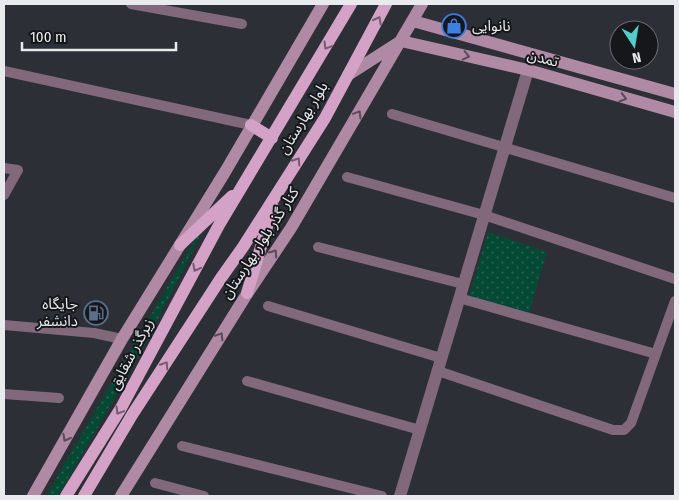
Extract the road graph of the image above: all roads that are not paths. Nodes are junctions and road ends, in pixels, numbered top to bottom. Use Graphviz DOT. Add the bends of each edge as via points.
graph roads {
  1 [pos="131,4"];
  2 [pos="323,4"];
  3 [pos="352,4"];
  4 [pos="386,4"];
  5 [pos="422,4"];
  6 [pos="413,21"];
  7 [pos="242,24"];
  8 [pos="448,31"];
  9 [pos="402,40"];
  10 [pos="442,50"];
  11 [pos="528,70"];
  12 [pos="4,71"];
  13 [pos="348,75"];
  14 [pos="675,94"];
  15 [pos="675,112"];
  16 [pos="392,114"];
  17 [pos="251,126"];
  18 [pos="272,138"];
  19 [pos="505,147"];
  20 [pos="4,168"];
  21 [pos="346,177"];
  22 [pos="245,184"];
  23 [pos="279,189"];
  24 [pos="4,195"];
  25 [pos="675,198"];
  26 [pos="484,215"];
  27 [pos="220,225"];
  28 [pos="180,245"];
  29 [pos="318,246"];
  30 [pos="244,247"];
  31 [pos="675,279"];
  32 [pos="464,284"];
  33 [pos="247,293"];
  34 [pos="459,298"];
  35 [pos="675,301"];
  36 [pos="268,306"];
  37 [pos="4,325"];
  38 [pos="122,340"];
  39 [pos="656,354"];
  40 [pos="439,364"];
  41 [pos="247,381"];
  42 [pos="4,394"];
  43 [pos="59,398"];
  44 [pos="420,430"];
  45 [pos="182,446"];
  46 [pos="155,483"];
  47 [pos="366,495"];
  48 [pos="33,496"];
  49 [pos="66,496"];
  50 [pos="84,496"];
  51 [pos="121,496"];
  52 [pos="204,496"];
  53 [pos="382,496"];
  54 [pos="400,496"];
  1 -- 7 [label="street"];
  2 -- 17 [label="main road"];
  3 -- 18 [label="main road, بلوار بهارستان, one-way"];
  13 -- 4 [label="main road, بلوار بهارستان, one-way"];
  5 -- 6 [label="main road, کنار گذر بلوار بهارستان"];
  6 -- 8 [label="main road, تمدن"];
  6 -- 9 [label="main road, کنار گذر بلوار بهارستان"];
  8 -- 10 [label="main road" via="443,32 437,41"];
  8 -- 14 [label="main road, تمدن"];
  9 -- 10 [label="main road, تمدن"];
  9 -- 13 [label="main road"];
  33 -- 9 [label="main road, کنار گذر بلوار بهارستان, one-way" via="291,228"];
  10 -- 11 [label="main road, تمدن, one-way"];
  11 -- 15 [label="main road, تمدن, one-way"];
  11 -- 19 [label="street"];
  12 -- 17 [label="street"];
  23 -- 13 [label="main road, بلوار بهارستان, one-way" via="325,118"];
  16 -- 19 [label="street"];
  17 -- 18 [label="main road"];
  17 -- 28 [label="main road"];
  18 -- 22 [label="main road, بلوار بهارستان"];
  19 -- 25 [label="street"];
  19 -- 26 [label="street"];
  20 -- 24 [label="street" via="18,170"];
  21 -- 26 [label="street"];
  22 -- 27 [label="main road, بلوار بهارستان"];
  22 -- 28 [label="main road"];
  23 -- 30 [label="main road, بلوار بهارستان"];
  23 -- 33 [label="main road"];
  26 -- 31 [label="street"];
  26 -- 32 [label="street"];
  27 -- 49 [label="main road, زیرگذر شقایق, one-way" via="121,408"];
  28 -- 38 [label="main road"];
  29 -- 32 [label="street"];
  50 -- 30 [label="main road, زیرگذر شقایق, one-way" via="142,399"];
  32 -- 34 [label="street"];
  51 -- 33 [label="main road, کنار گذر بلوار بهارستان, one-way"];
  34 -- 39 [label="street"];
  34 -- 40 [label="street"];
  35 -- 39 [label="street"];
  36 -- 40 [label="street"];
  37 -- 38 [label="street" via="94,333"];
  38 -- 48 [label="main road, one-way"];
  39 -- 40 [label="street" via="631,423 624,430 613,430"];
  40 -- 44 [label="street"];
  41 -- 44 [label="street"];
  42 -- 43 [label="street"];
  44 -- 54 [label="street"];
  45 -- 47 [label="street"];
  46 -- 52 [label="street"];
  47 -- 53 [label="street"];
}
